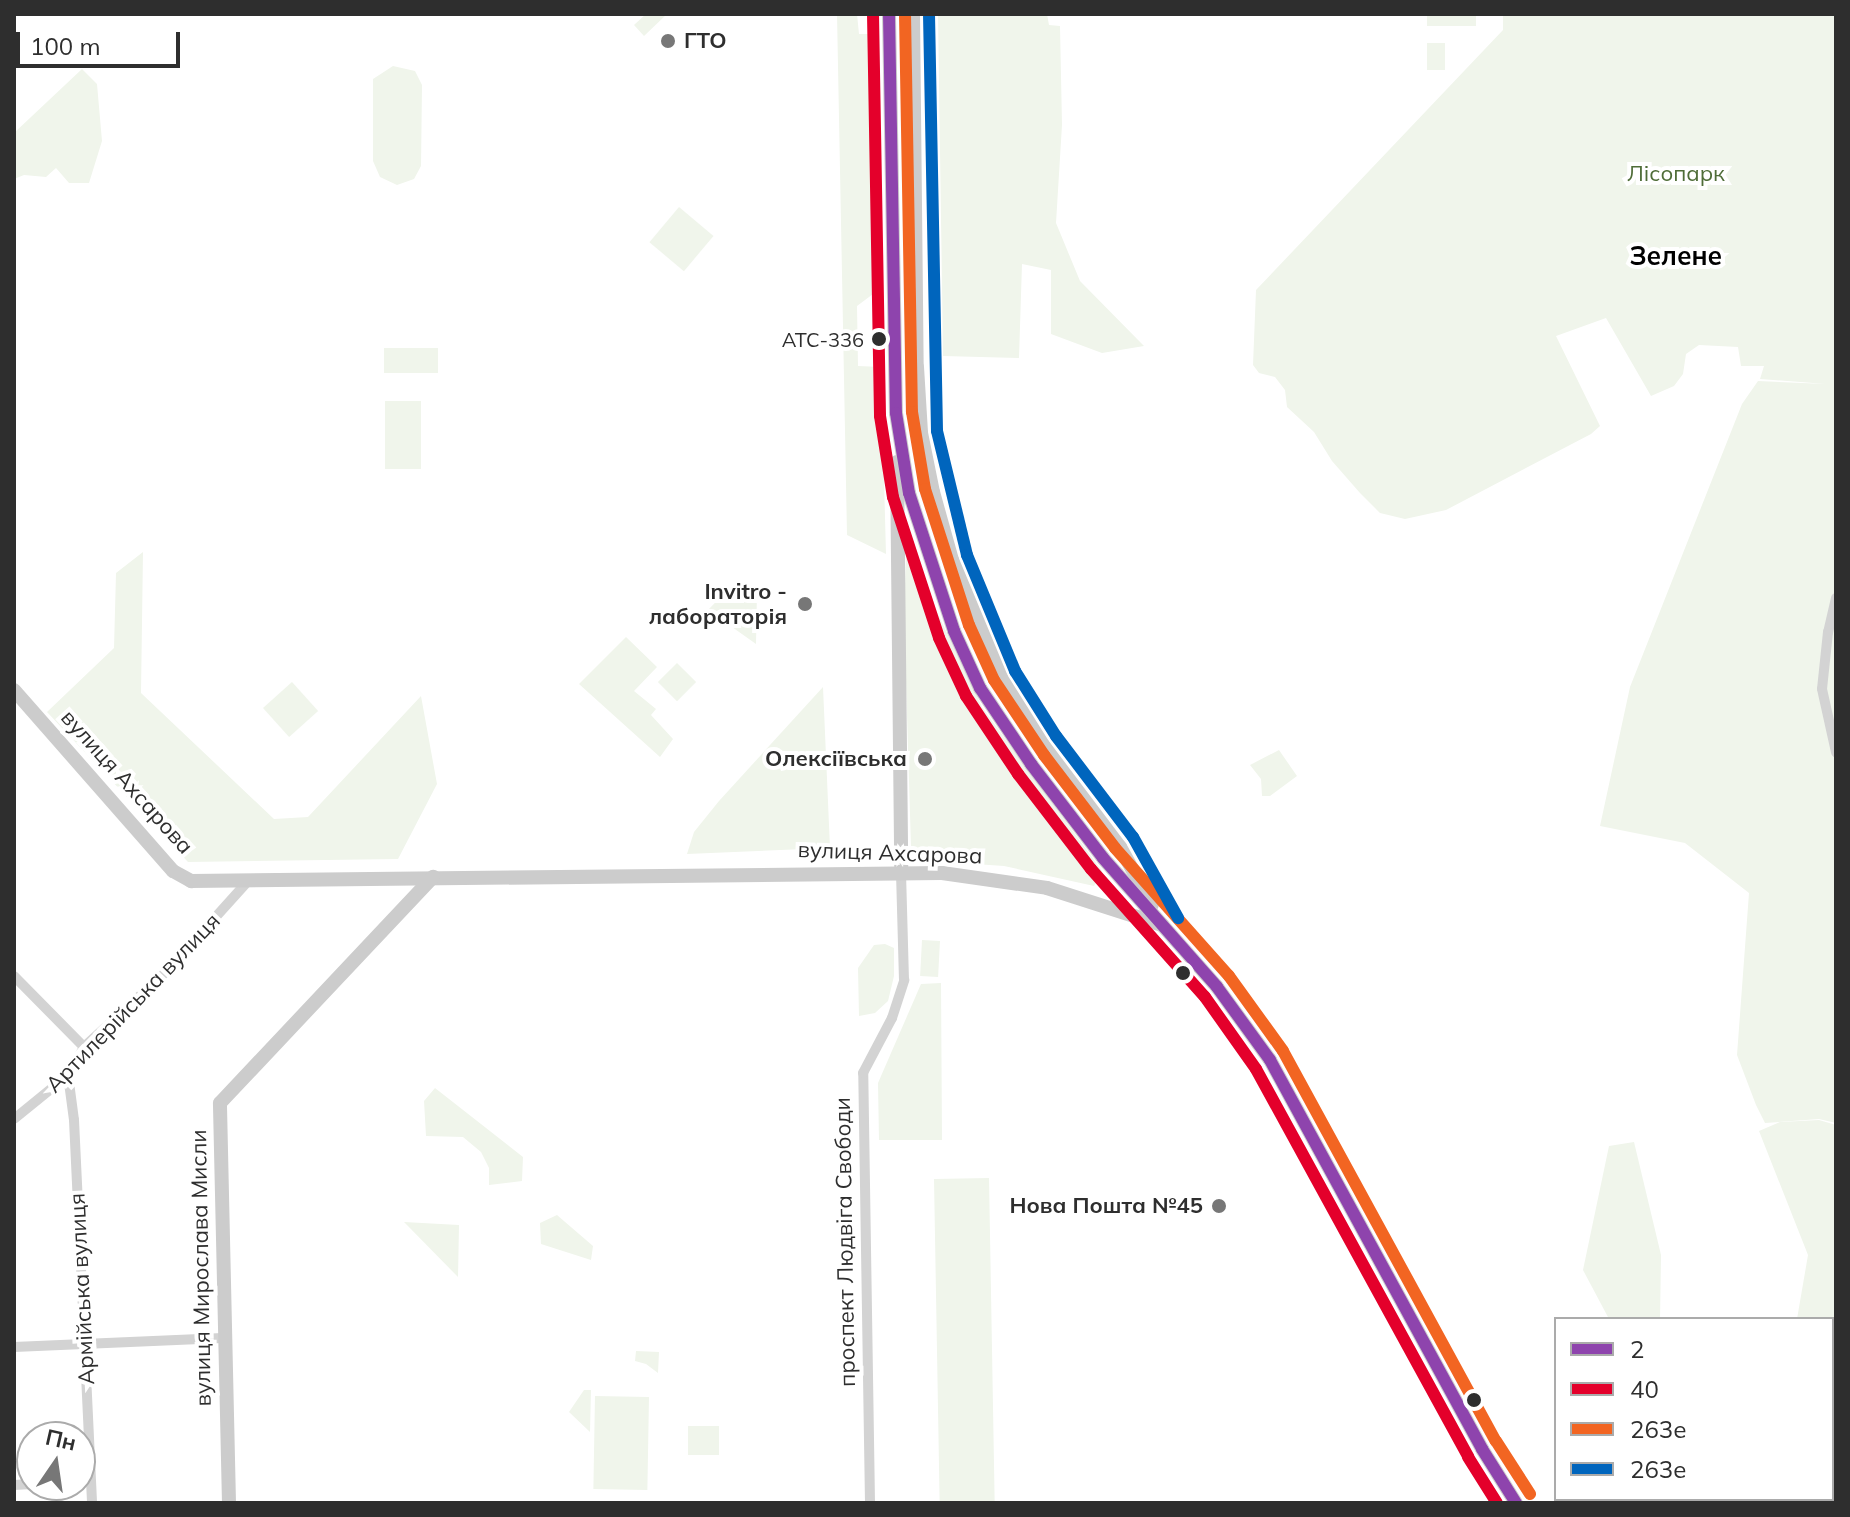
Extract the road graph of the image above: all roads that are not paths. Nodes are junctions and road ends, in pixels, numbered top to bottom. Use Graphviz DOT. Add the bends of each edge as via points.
graph roads {
  1 [pos="889,14"];
  2 [pos="913,14"];
  3 [pos="896,413"];
  4 [pos="1836,598"];
  5 [pos="14,690"];
  6 [pos="1836,752"];
  7 [pos="901,871"];
  8 [pos="433,877"];
  9 [pos="247,882"];
  10 [pos="1164,926"];
  11 [pos="14,976"];
  12 [pos="84,1047"];
  13 [pos="68,1075"];
  14 [pos="14,1119"];
  15 [pos="223,1338"];
  16 [pos="84,1344"];
  17 [pos="14,1347"];
  18 [pos="85,1421"];
  19 [pos="229,1503"];
  20 [pos="870,1503"];
  21 [pos="1516,1503"];
  1 -- 3 [label="main road, проспект Людвіга Свободи"];
  2 -- 10 [label="main road" via="919,406 933,492 952,560 1001,678 1043,745 1120,847"];
  3 -- 7 [label="main road, проспект Людвіга Свободи"];
  3 -- 10 [label="main road, проспект Людвіга Свободи" via="909,493 931,570 980,688 1103,858"];
  4 -- 6 [label="street" via="1822,689"];
  5 -- 9 [label="main road, вулиця Ахсарова" via="173,871 191,881"];
  7 -- 8 [label="main road, вулиця Ахсарова"];
  7 -- 10 [label="main road, вулиця Ахсарова" via="981,876 1047,888"];
  7 -- 20 [label="street, проспект Людвіга Свободи" via="904,980 892,1018 863,1073"];
  8 -- 9 [label="main road, вулиця Ахсарова"];
  8 -- 15 [label="main road, вулиця Мирослава Мисли" via="220,1103"];
  9 -- 12 [label="street, Артилерійська вулиця" via="167,971"];
  10 -- 21 [label="main road" via="1236,1011 1276,1070"];
  11 -- 12 [label="street"];
  12 -- 13 [label="street, Артилерійська вулиця"];
  13 -- 14 [label="street, Артилерійська вулиця"];
  13 -- 16 [label="street, Армійська вулиця"];
  15 -- 16 [label="street"];
  15 -- 19 [label="main road, вулиця Мирослава Мисли"];
  16 -- 17 [label="street"];
  16 -- 18 [label="street, Армійська вулиця"];
}
